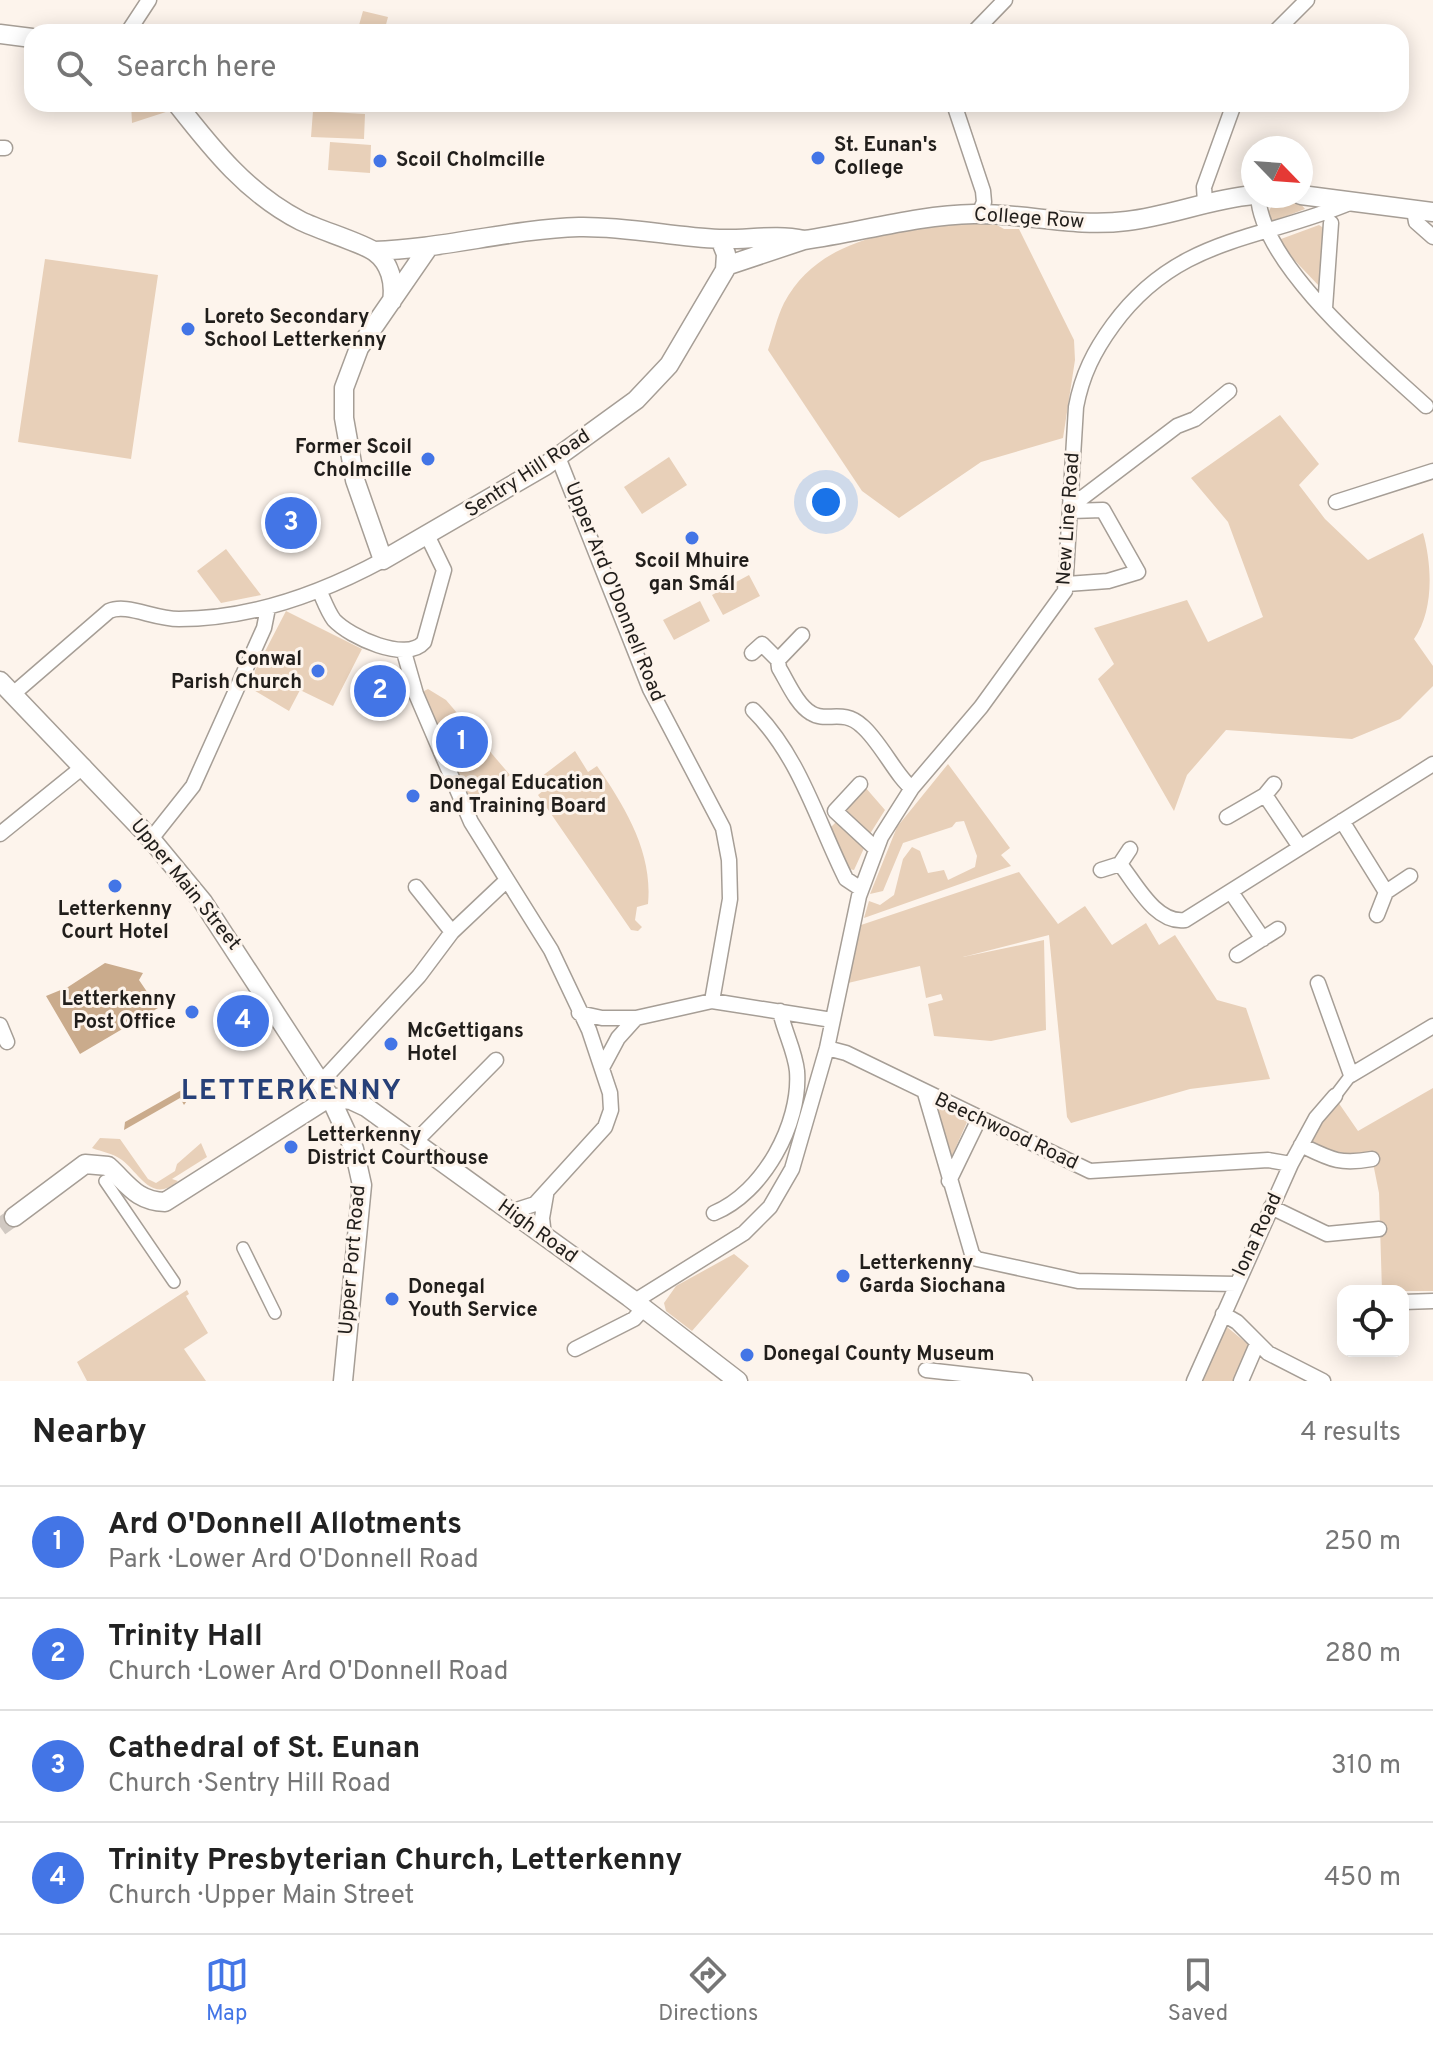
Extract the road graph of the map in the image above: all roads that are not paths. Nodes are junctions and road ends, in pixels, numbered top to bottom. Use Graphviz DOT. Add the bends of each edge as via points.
graph roads {
  1 [pos="149,0"];
  2 [pos="1005,0"];
  3 [pos="1307,0"];
  4 [pos="133,24"];
  5 [pos="982,24"];
  6 [pos="1283,24"];
  7 [pos="0,34"];
  8 [pos="24,37"];
  9 [pos="184,112"];
  10 [pos="957,112"];
  11 [pos="1231,112"];
  12 [pos="1313,196"];
  13 [pos="1241,198"];
  14 [pos="1205,202"];
  15 [pos="1353,202"];
  16 [pos="1260,208"];
  17 [pos="1312,208"];
  18 [pos="1424,211"];
  19 [pos="979,214"];
  20 [pos="1315,216"];
  21 [pos="1332,217"];
  22 [pos="1267,231"];
  23 [pos="1433,237"];
  24 [pos="720,239"];
  25 [pos="804,240"];
  26 [pos="428,248"];
  27 [pos="374,251"];
  28 [pos="726,266"];
  29 [pos="392,301"];
  30 [pos="1325,308"];
  31 [pos="1229,391"];
  32 [pos="1426,406"];
  33 [pos="558,457"];
  34 [pos="1433,471"];
  35 [pos="1336,502"];
  36 [pos="1070,504"];
  37 [pos="428,537"];
  38 [pos="383,560"];
  39 [pos="1067,584"];
  40 [pos="320,592"];
  41 [pos="268,608"];
  42 [pos="802,635"];
  43 [pos="404,652"];
  44 [pos="752,653"];
  45 [pos="778,660"];
  46 [pos="7,688"];
  47 [pos="753,710"];
  48 [pos="1433,764"];
  49 [pos="84,766"];
  50 [pos="860,784"];
  51 [pos="912,788"];
  52 [pos="1227,817"];
  53 [pos="1342,821"];
  54 [pos="0,834"];
  55 [pos="151,839"];
  56 [pos="1300,847"];
  57 [pos="876,849"];
  58 [pos="1130,849"];
  59 [pos="1120,864"];
  60 [pos="1101,870"];
  61 [pos="1410,876"];
  62 [pos="507,880"];
  63 [pos="416,887"];
  64 [pos="861,889"];
  65 [pos="1231,892"];
  66 [pos="1386,892"];
  67 [pos="1377,915"];
  68 [pos="1278,929"];
  69 [pos="452,932"];
  70 [pos="1263,939"];
  71 [pos="1237,955"];
  72 [pos="1318,983"];
  73 [pos="712,1001"];
  74 [pos="780,1011"];
  75 [pos="579,1013"];
  76 [pos="636,1018"];
  77 [pos="832,1020"];
  78 [pos="0,1025"];
  79 [pos="1433,1026"];
  80 [pos="7,1042"];
  81 [pos="827,1048"];
  82 [pos="496,1060"];
  83 [pos="603,1066"];
  84 [pos="1351,1075"];
  85 [pos="326,1089"];
  86 [pos="925,1093"];
  87 [pos="1335,1096"];
  88 [pos="979,1119"];
  89 [pos="414,1143"];
  90 [pos="1301,1145"];
  91 [pos="1372,1159"];
  92 [pos="1291,1164"];
  93 [pos="105,1181"];
  94 [pos="949,1181"];
  95 [pos="546,1194"];
  96 [pos="1271,1207"];
  97 [pos="510,1212"];
  98 [pos="714,1213"];
  99 [pos="14,1217"];
  100 [pos="1379,1229"];
  101 [pos="544,1236"];
  102 [pos="243,1248"];
  103 [pos="174,1282"];
  104 [pos="1236,1284"];
  105 [pos="1433,1301"];
  106 [pos="1409,1302"];
  107 [pos="639,1305"];
  108 [pos="275,1313"];
  109 [pos="1223,1314"];
  110 [pos="1257,1344"];
  111 [pos="575,1349"];
  112 [pos="932,1374"];
  113 [pos="343,1381"];
  114 [pos="738,1381"];
  115 [pos="1025,1381"];
  116 [pos="1194,1381"];
  117 [pos="1241,1381"];
  118 [pos="1323,1381"];
  1 -- 4 [label="street"];
  2 -- 5 [label="street"];
  3 -- 6 [label="street"];
  7 -- 8 [label="street"];
  9 -- 27 [label="street" via="262,197 317,228"];
  10 -- 19 [label="street" via="983,191"];
  11 -- 14 [label="street" via="1204,187"];
  12 -- 15 [label="street"];
  13 -- 14 [label="street, College Row"];
  14 -- 19 [label="street, College Row" via="1147,218 1093,224"];
  15 -- 18 [label="street"];
  15 -- 21 [label="street, New Line Road"];
  16 -- 22 [label="street"];
  17 -- 20 [label="street"];
  18 -- 23 [label="street" via="1416,222"];
  19 -- 25 [label="street, College Row" via="944,215"];
  20 -- 21 [label="street, New Line Road"];
  20 -- 22 [label="street, New Line Road"];
  21 -- 30 [label="street"];
  22 -- 30 [label="street"];
  22 -- 36 [label="street, New Line Road" via="1170,268 1122,312 1082,378"];
  24 -- 25 [label="street, College Row"];
  24 -- 26 [label="street, College Row" via="580,227 499,234"];
  24 -- 28 [label="street"];
  25 -- 28 [label="street, College Row"];
  26 -- 27 [label="street, College Row"];
  26 -- 29 [label="street"];
  27 -- 29 [label="street" via="392,277"];
  28 -- 33 [label="street, Sentry Hill Road" via="657,381"];
  29 -- 38 [label="street" via="359,348 344,388 355,480"];
  30 -- 32 [label="street"];
  31 -- 36 [label="street"];
  33 -- 37 [label="street, Sentry Hill Road"];
  33 -- 73 [label="street, Upper Ard O'Donnell Road" via="650,689 723,828 730,899"];
  34 -- 35 [label="street"];
  36 -- 39 [label="street, New Line Road"];
  36 -- 39 [label="street" via="1103,510 1138,572"];
  37 -- 38 [label="street, Sentry Hill Road"];
  37 -- 43 [label="street" via="444,570 424,642"];
  38 -- 40 [label="street, Sentry Hill Road"];
  39 -- 51 [label="street, New Line Road" via="1014,663"];
  40 -- 41 [label="street, Sentry Hill Road"];
  40 -- 43 [label="street" via="339,624"];
  41 -- 46 [label="street, Sentry Hill Road" via="184,619 153,618 120,606"];
  41 -- 55 [label="street" via="264,628 193,786"];
  42 -- 45 [label="street"];
  43 -- 62 [label="street" via="457,793"];
  44 -- 45 [label="street" via="762,644"];
  45 -- 51 [label="street" via="808,711 857,721"];
  46 -- 49 [label="street, Upper Main Street"];
  47 -- 64 [label="street" via="798,774 846,879"];
  48 -- 53 [label="street"];
  49 -- 54 [label="street"];
  49 -- 55 [label="street, Upper Main Street"];
  50 -- 57 [label="street" via="835,811"];
  51 -- 57 [label="street, New Line Road"];
  52 -- 56 [label="street" via="1270,789"];
  53 -- 56 [label="street"];
  53 -- 66 [label="street"];
  55 -- 85 [label="street, Upper Main Street" via="226,933"];
  56 -- 65 [label="street"];
  57 -- 64 [label="street, New Line Road"];
  58 -- 59 [label="street"];
  59 -- 60 [label="street"];
  59 -- 65 [label="street" via="1159,912 1176,921"];
  61 -- 66 [label="street"];
  62 -- 69 [label="street"];
  62 -- 75 [label="street" via="551,950"];
  63 -- 69 [label="street"];
  64 -- 77 [label="street, New Line Road"];
  65 -- 70 [label="street"];
  66 -- 67 [label="street"];
  68 -- 70 [label="street"];
  69 -- 85 [label="street"];
  70 -- 71 [label="street"];
  72 -- 84 [label="street"];
  73 -- 74 [label="street"];
  73 -- 76 [label="street"];
  74 -- 77 [label="street"];
  74 -- 98 [label="street" via="797,1074 791,1111 763,1174 739,1199"];
  75 -- 76 [label="street"];
  75 -- 83 [label="street"];
  76 -- 83 [label="street"];
  77 -- 81 [label="street, New Line Road"];
  78 -- 80 [label="street"];
  79 -- 84 [label="street"];
  81 -- 86 [label="street, Beechwood Road"];
  81 -- 107 [label="street, New Line Road" via="802,1143 770,1207 738,1238"];
  82 -- 89 [label="street"];
  83 -- 95 [label="street" via="611,1110 605,1127"];
  84 -- 87 [label="street"];
  85 -- 89 [label="street, High Road" via="361,1104"];
  85 -- 99 [label="street" via="165,1202 133,1193 108,1166 85,1164"];
  85 -- 113 [label="street, Upper Port Road" via="354,1149 362,1185"];
  86 -- 88 [label="street, Beechwood Road"];
  86 -- 94 [label="street"];
  87 -- 90 [label="street, Iona Road"];
  88 -- 92 [label="street, Beechwood Road" via="1090,1171 1268,1160"];
  88 -- 94 [label="street"];
  89 -- 97 [label="street, High Road"];
  90 -- 91 [label="street" via="1335,1162"];
  90 -- 92 [label="street, Iona Road"];
  92 -- 96 [label="street, Iona Road"];
  93 -- 103 [label="street"];
  94 -- 104 [label="street" via="977,1259 1078,1281"];
  95 -- 97 [label="street" via="535,1204"];
  95 -- 101 [label="street"];
  96 -- 100 [label="street" via="1327,1234"];
  96 -- 104 [label="street, Iona Road"];
  97 -- 101 [label="street, High Road"];
  101 -- 107 [label="street, High Road"];
  102 -- 108 [label="street"];
  104 -- 109 [label="street, Iona Road"];
  105 -- 106 [label="street"];
  107 -- 111 [label="street, New Line Road" via="634,1319"];
  107 -- 114 [label="street, High Road"];
  109 -- 110 [label="street"];
  109 -- 116 [label="street, Iona Road"];
  110 -- 117 [label="street"];
  110 -- 118 [label="street"];
  112 -- 115 [label="street"];
}
